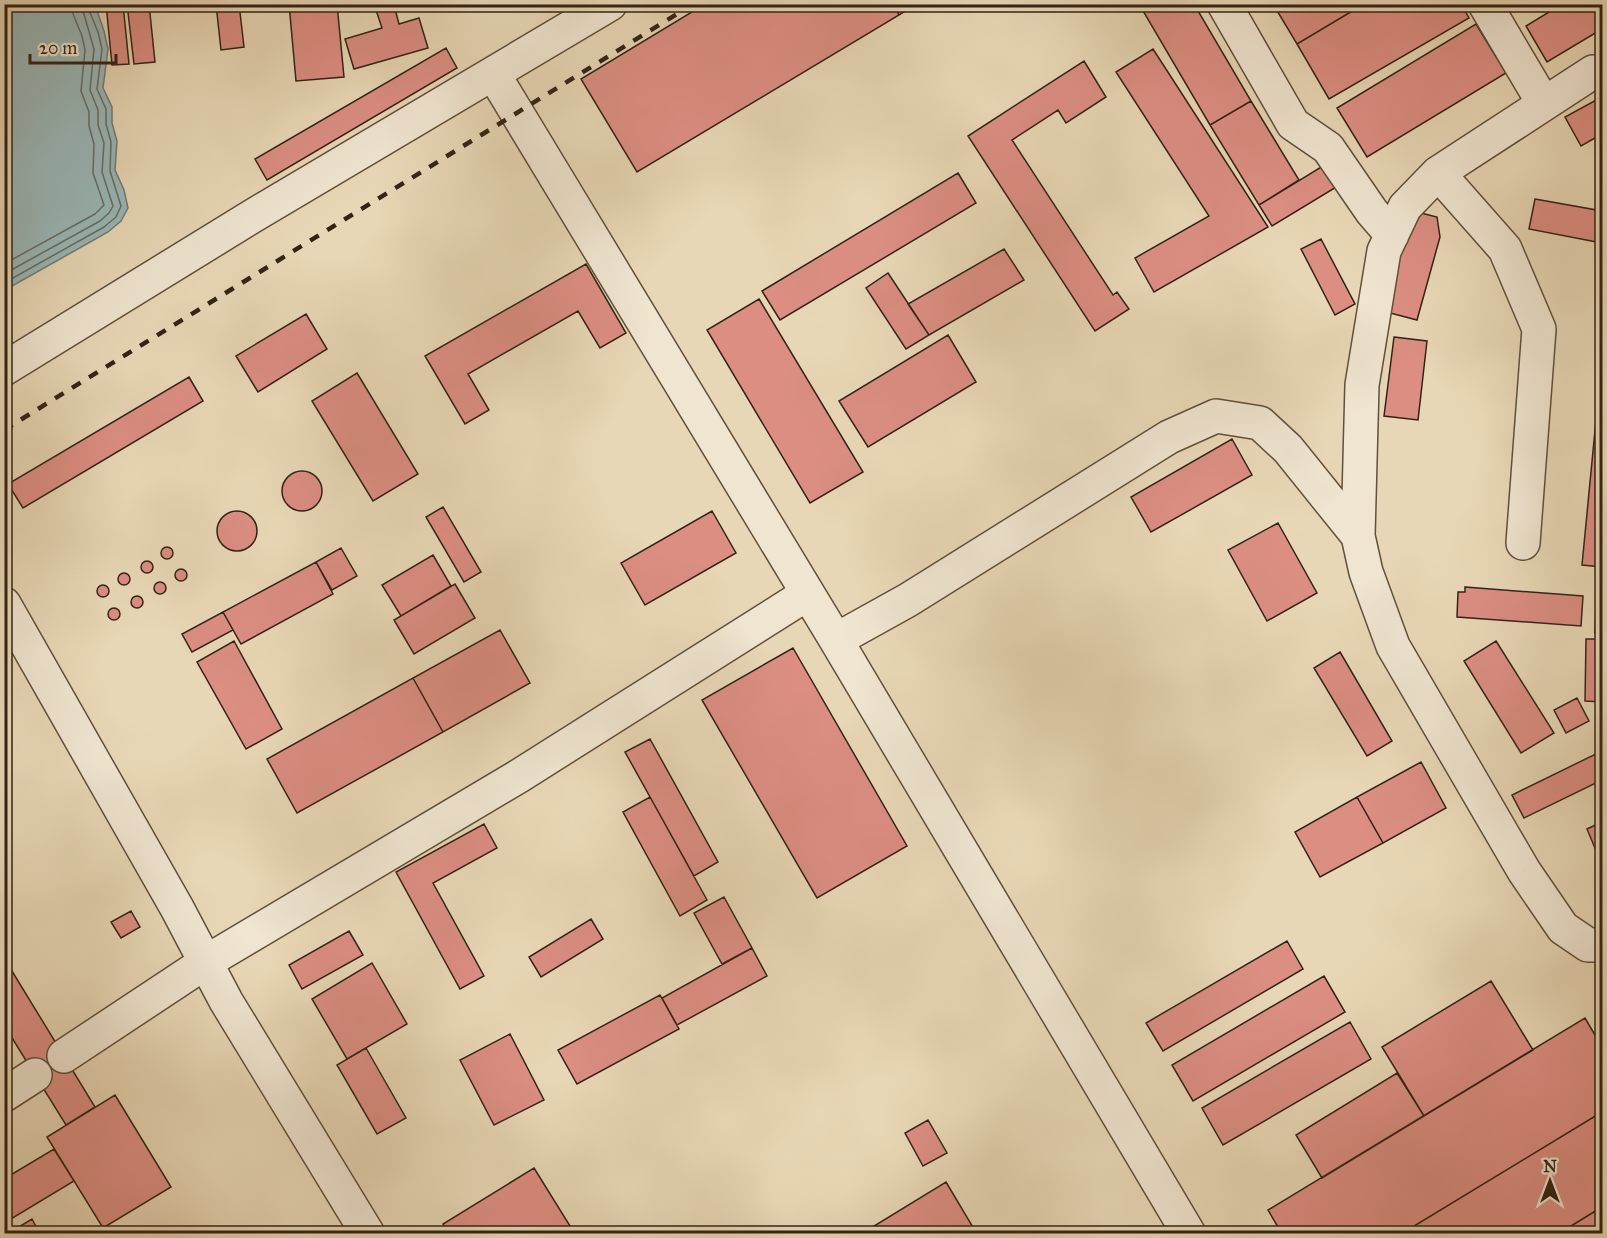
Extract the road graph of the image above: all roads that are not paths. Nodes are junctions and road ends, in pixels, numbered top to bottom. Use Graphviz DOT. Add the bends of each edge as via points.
graph roads {
  1 [pos="610,4"];
  2 [pos="1224,4"];
  3 [pos="1485,4"];
  4 [pos="1593,72"];
  5 [pos="494,75"];
  6 [pos="1544,104"];
  7 [pos="1438,173"];
  8 [pos="1392,235"];
  9 [pos="4,369"];
  10 [pos="1358,536"];
  11 [pos="1523,543"];
  12 [pos="807,594"];
  13 [pos="4,604"];
  14 [pos="836,640"];
  15 [pos="1602,945"];
  16 [pos="206,962"];
  17 [pos="64,1056"];
  18 [pos="35,1075"];
  19 [pos="4,1095"];
  20 [pos="368,1233"];
  21 [pos="1189,1233"];
  1 -- 5 [label="street"];
  2 -- 8 [label="street" via="1293,124 1328,148"];
  3 -- 6 [label="street"];
  4 -- 6 [label="street"];
  5 -- 9 [label="street"];
  5 -- 12 [label="street"];
  6 -- 7 [label="street"];
  7 -- 8 [label="street" via="1405,207"];
  7 -- 11 [label="street" via="1505,249 1539,329"];
  8 -- 10 [label="street" via="1384,251 1362,385"];
  10 -- 14 [label="street" via="1288,449 1260,423 1216,416 1169,436 908,600"];
  10 -- 15 [label="street" via="1392,646 1524,871 1563,928 1588,945"];
  12 -- 14 [label="street"];
  12 -- 16 [label="street" via="519,776"];
  13 -- 16 [label="street"];
  14 -- 21 [label="street"];
  16 -- 17 [label="street"];
  16 -- 20 [label="street"];
  18 -- 19 [label="street"];
}
